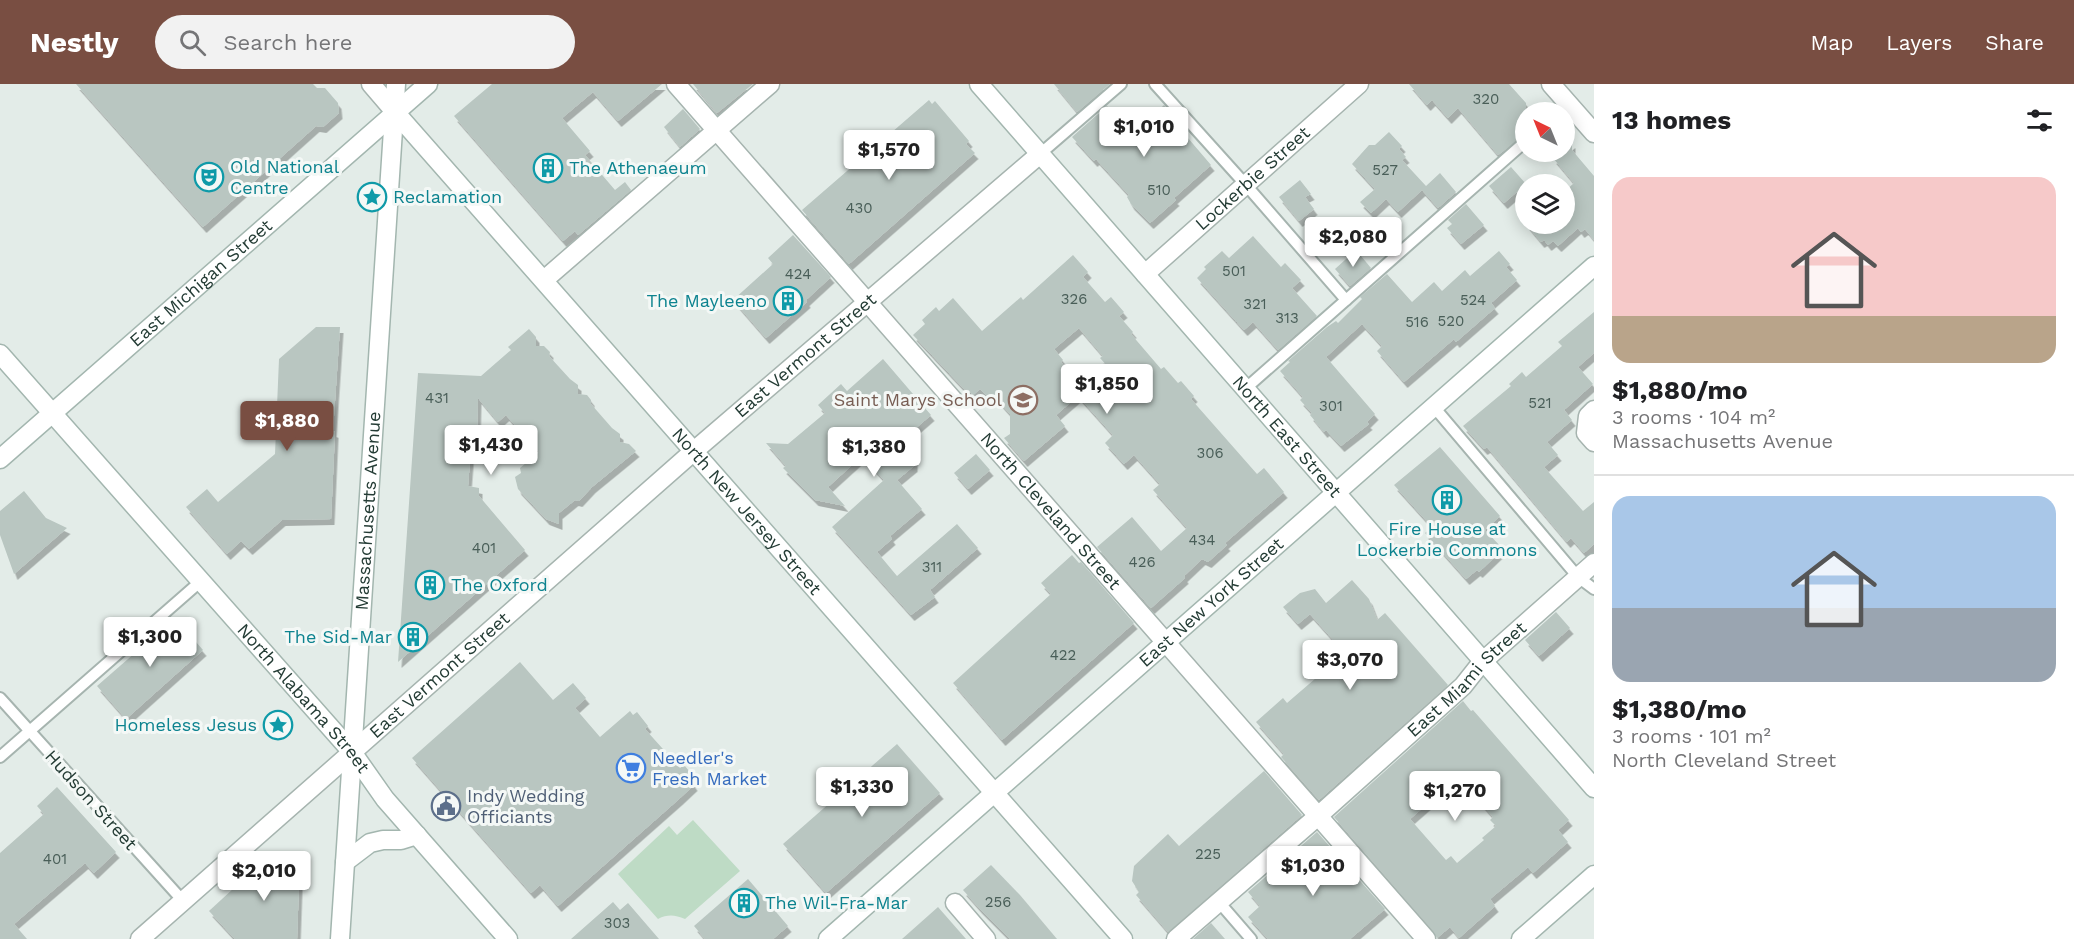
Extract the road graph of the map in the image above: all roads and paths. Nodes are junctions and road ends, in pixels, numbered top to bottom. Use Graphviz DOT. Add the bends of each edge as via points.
graph roads {
  1 [pos="371,84"];
  2 [pos="396,84"];
  3 [pos="428,84"];
  4 [pos="676,84"];
  5 [pos="770,84"];
  6 [pos="979,84"];
  7 [pos="1121,84"];
  8 [pos="1155,84"];
  9 [pos="1359,84"];
  10 [pos="1551,84"];
  11 [pos="1560,102"];
  12 [pos="395,112"];
  13 [pos="1575,118"];
  14 [pos="716,130"];
  15 [pos="1594,133"];
  16 [pos="1515,151"];
  17 [pos="1040,154"];
  18 [pos="1246,184"];
  19 [pos="1594,266"];
  20 [pos="1145,273"];
  21 [pos="544,280"];
  22 [pos="1346,300"];
  23 [pos="866,302"];
  24 [pos="0,354"];
  25 [pos="1245,388"];
  26 [pos="1434,407"];
  27 [pos="1594,410"];
  28 [pos="52,414"];
  29 [pos="1594,442"];
  30 [pos="694,451"];
  31 [pos="0,459"];
  32 [pos="1336,493"];
  33 [pos="1594,563"];
  34 [pos="1578,577"];
  35 [pos="201,581"];
  36 [pos="1594,589"];
  37 [pos="1166,642"];
  38 [pos="1482,662"];
  39 [pos="0,698"];
  40 [pos="29,731"];
  41 [pos="352,752"];
  42 [pos="0,757"];
  43 [pos="1594,788"];
  44 [pos="994,794"];
  45 [pos="1318,816"];
  46 [pos="417,835"];
  47 [pos="345,862"];
  48 [pos="1594,875"];
  49 [pos="183,901"];
  50 [pos="1219,902"];
  51 [pos="955,903"];
  52 [pos="140,939"];
  53 [pos="340,939"];
  54 [pos="508,939"];
  55 [pos="828,939"];
  56 [pos="986,939"];
  57 [pos="1123,939"];
  58 [pos="1176,939"];
  59 [pos="1251,939"];
  60 [pos="1426,939"];
  61 [pos="1521,939"];
  1 -- 12 [label="main road, North New Jersey Street"];
  2 -- 12 [label="main road, Massachusetts Avenue"];
  3 -- 12 [label="main road, East Michigan Street"];
  4 -- 14 [label="main road, North Cleveland Street"];
  5 -- 14 [label="main road"];
  6 -- 17 [label="main road, North East Street"];
  7 -- 17 [label="lane"];
  8 -- 18 [label="lane"];
  9 -- 18 [label="main road, Lockerbie Street"];
  10 -- 11 [label="main road"];
  12 -- 21 [label="main road, North New Jersey Street"];
  12 -- 28 [label="main road, East Michigan Street"];
  12 -- 41 [label="main road, Massachusetts Avenue"];
  13 -- 15 [label="main road"];
  14 -- 21 [label="main road"];
  14 -- 23 [label="main road, North Cleveland Street"];
  16 -- 22 [label="lane"];
  17 -- 20 [label="main road, North East Street"];
  17 -- 23 [label="main road, East Vermont Street"];
  18 -- 20 [label="main road, Lockerbie Street"];
  18 -- 22 [label="lane"];
  19 -- 26 [label="main road, East New York Street"];
  20 -- 25 [label="main road, North East Street"];
  21 -- 30 [label="main road, North New Jersey Street"];
  22 -- 25 [label="lane"];
  23 -- 30 [label="main road, East Vermont Street"];
  23 -- 37 [label="main road, North Cleveland Street"];
  24 -- 28 [label="main road, North Alabama Street"];
  25 -- 32 [label="main road, North East Street"];
  26 -- 32 [label="main road, East New York Street"];
  26 -- 34 [label="lane"];
  27 -- 29 [label="main road" via="1588,416 1586,433"];
  28 -- 31 [label="main road, East Michigan Street"];
  28 -- 35 [label="main road, North Alabama Street"];
  30 -- 41 [label="main road, East Vermont Street"];
  30 -- 44 [label="main road, North New Jersey Street"];
  32 -- 37 [label="main road, East New York Street"];
  32 -- 38 [label="main road, North East Street"];
  33 -- 34 [label="main road, East Miami Street"];
  34 -- 36 [label="lane"];
  34 -- 38 [label="main road, East Miami Street"];
  35 -- 40 [label="lane"];
  35 -- 41 [label="main road, North Alabama Street"];
  37 -- 44 [label="main road, East New York Street"];
  37 -- 45 [label="main road, North Cleveland Street"];
  38 -- 43 [label="main road, North East Street"];
  38 -- 45 [label="main road, East Miami Street" via="1463,686"];
  39 -- 40 [label="lane, Hudson Street"];
  40 -- 42 [label="lane"];
  40 -- 49 [label="lane, Hudson Street"];
  41 -- 46 [label="main road, North Alabama Street"];
  41 -- 47 [label="main road, Massachusetts Avenue"];
  41 -- 49 [label="main road, East Vermont Street"];
  44 -- 55 [label="main road, East New York Street"];
  44 -- 57 [label="main road, North New Jersey Street"];
  45 -- 50 [label="main road, East Miami Street"];
  45 -- 60 [label="main road, North Cleveland Street"];
  46 -- 47 [label="main road" via="370,843"];
  46 -- 54 [label="main road, North Alabama Street"];
  47 -- 53 [label="main road, Massachusetts Avenue"];
  48 -- 61 [label="main road"];
  49 -- 52 [label="main road, East Vermont Street"];
  50 -- 58 [label="main road, East Miami Street"];
  50 -- 59 [label="lane"];
  51 -- 56 [label="main road"];
}
